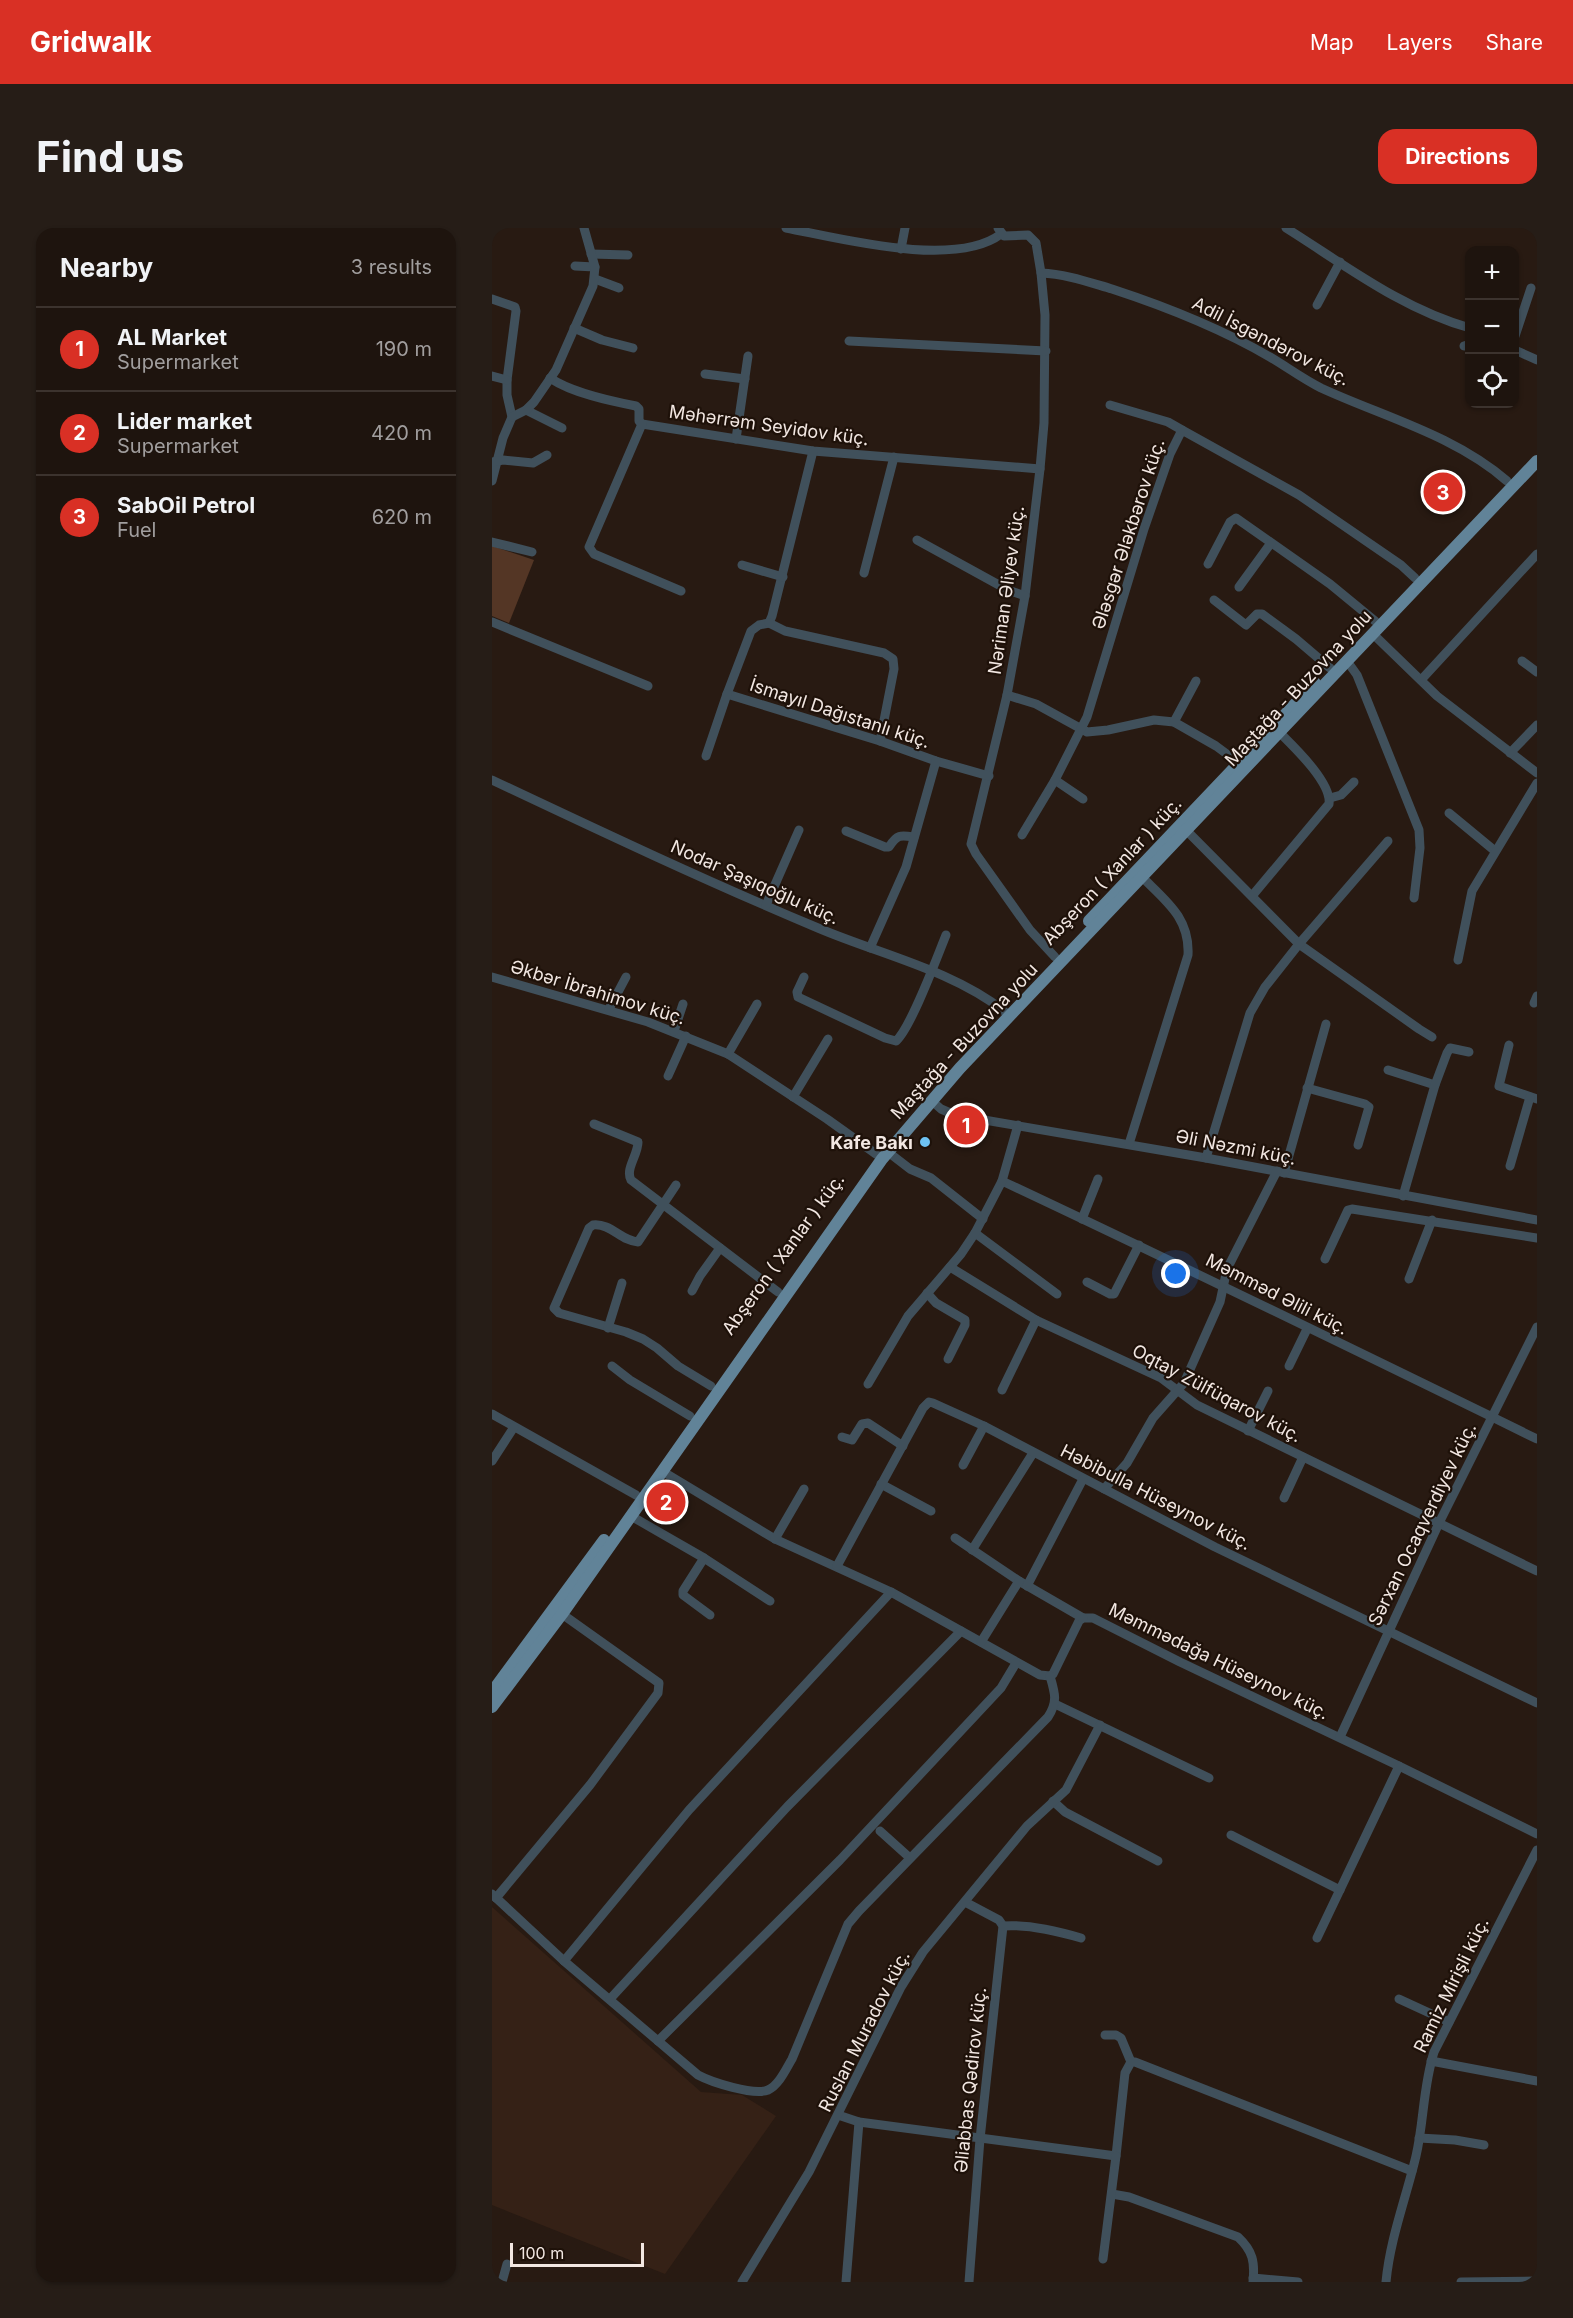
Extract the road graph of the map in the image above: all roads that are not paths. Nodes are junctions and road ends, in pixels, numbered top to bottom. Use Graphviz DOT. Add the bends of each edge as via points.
graph roads {
  1 [pos="584,228"];
  2 [pos="786,228"];
  3 [pos="905,228"];
  4 [pos="1286,228"];
  5 [pos="999,231"];
  6 [pos="901,249"];
  7 [pos="591,255"];
  8 [pos="628,255"];
  9 [pos="1340,261"];
  10 [pos="575,266"];
  11 [pos="595,267"];
  12 [pos="1041,273"];
  13 [pos="595,279"];
  14 [pos="619,288"];
  15 [pos="1531,288"];
  16 [pos="492,299"];
  17 [pos="1317,305"];
  18 [pos="1465,324"];
  19 [pos="1519,324"];
  20 [pos="574,328"];
  21 [pos="849,341"];
  22 [pos="633,348"];
  23 [pos="1046,351"];
  24 [pos="1519,352"];
  25 [pos="748,356"];
  26 [pos="1537,360"];
  27 [pos="705,374"];
  28 [pos="492,376"];
  29 [pos="550,378"];
  30 [pos="745,379"];
  31 [pos="507,380"];
  32 [pos="1110,405"];
  33 [pos="526,410"];
  34 [pos="512,417"];
  35 [pos="642,424"];
  36 [pos="562,428"];
  37 [pos="1182,430"];
  38 [pos="736,439"];
  39 [pos="1537,450"];
  40 [pos="813,451"];
  41 [pos="547,455"];
  42 [pos="894,457"];
  43 [pos="1537,461"];
  44 [pos="494,462"];
  45 [pos="1040,469"];
  46 [pos="492,481"];
  47 [pos="1510,484"];
  48 [pos="917,540"];
  49 [pos="492,542"];
  50 [pos="1272,543"];
  51 [pos="532,552"];
  52 [pos="1537,554"];
  53 [pos="1208,564"];
  54 [pos="742,565"];
  55 [pos="864,573"];
  56 [pos="783,577"];
  57 [pos="1415,578"];
  58 [pos="1239,587"];
  59 [pos="681,591"];
  60 [pos="1024,596"];
  61 [pos="1214,600"];
  62 [pos="1375,621"];
  63 [pos="492,622"];
  64 [pos="769,623"];
  65 [pos="1373,634"];
  66 [pos="1347,661"];
  67 [pos="1522,661"];
  68 [pos="1330,668"];
  69 [pos="1537,672"];
  70 [pos="1420,680"];
  71 [pos="1196,681"];
  72 [pos="648,687"];
  73 [pos="727,694"];
  74 [pos="1007,695"];
  75 [pos="1174,722"];
  76 [pos="1537,725"];
  77 [pos="1081,730"];
  78 [pos="1280,733"];
  79 [pos="880,741"];
  80 [pos="1510,753"];
  81 [pos="706,756"];
  82 [pos="936,762"];
  83 [pos="1239,763"];
  84 [pos="1537,773"];
  85 [pos="989,776"];
  86 [pos="492,780"];
  87 [pos="1055,780"];
  88 [pos="1354,782"];
  89 [pos="1537,783"];
  90 [pos="1330,798"];
  91 [pos="1083,799"];
  92 [pos="1449,813"];
  93 [pos="799,830"];
  94 [pos="846,831"];
  95 [pos="1187,831"];
  96 [pos="1022,835"];
  97 [pos="914,837"];
  98 [pos="1388,841"];
  99 [pos="1495,851"];
  100 [pos="1142,878"];
  101 [pos="1252,896"];
  102 [pos="1414,898"];
  103 [pos="766,905"];
  104 [pos="946,935"];
  105 [pos="1299,944"];
  106 [pos="870,948"];
  107 [pos="1055,957"];
  108 [pos="1458,960"];
  109 [pos="930,972"];
  110 [pos="492,976"];
  111 [pos="626,976"];
  112 [pos="804,977"];
  113 [pos="683,1004"];
  114 [pos="757,1004"];
  115 [pos="609,1009"];
  116 [pos="1004,1011"];
  117 [pos="1326,1024"];
  118 [pos="674,1031"];
  119 [pos="686,1036"];
  120 [pos="1432,1037"];
  121 [pos="828,1039"];
  122 [pos="1509,1045"];
  123 [pos="1469,1052"];
  124 [pos="728,1054"];
  125 [pos="1388,1070"];
  126 [pos="668,1076"];
  127 [pos="1435,1085"];
  128 [pos="1307,1088"];
  129 [pos="793,1097"];
  130 [pos="929,1098"];
  131 [pos="1534,1098"];
  132 [pos="594,1124"];
  133 [pos="1018,1125"];
  134 [pos="1129,1144"];
  135 [pos="1358,1145"];
  136 [pos="882,1153"];
  137 [pos="1206,1158"];
  138 [pos="1510,1166"];
  139 [pos="1280,1172"];
  140 [pos="1098,1179"];
  141 [pos="1002,1181"];
  142 [pos="676,1185"];
  143 [pos="1403,1196"];
  144 [pos="663,1205"];
  145 [pos="983,1219"];
  146 [pos="1082,1219"];
  147 [pos="1432,1220"];
  148 [pos="1537,1220"];
  149 [pos="975,1233"];
  150 [pos="1537,1238"];
  151 [pos="1139,1245"];
  152 [pos="720,1248"];
  153 [pos="1325,1259"];
  154 [pos="950,1267"];
  155 [pos="1409,1279"];
  156 [pos="1087,1282"];
  157 [pos="622,1283"];
  158 [pos="1224,1286"];
  159 [pos="693,1291"];
  160 [pos="778,1292"];
  161 [pos="927,1293"];
  162 [pos="1056,1294"];
  163 [pos="1036,1320"];
  164 [pos="1537,1327"];
  165 [pos="608,1328"];
  166 [pos="1307,1329"];
  167 [pos="948,1359"];
  168 [pos="612,1366"];
  169 [pos="1289,1366"];
  170 [pos="868,1384"];
  171 [pos="711,1386"];
  172 [pos="1002,1390"];
  173 [pos="1179,1391"];
  174 [pos="1268,1391"];
  175 [pos="492,1414"];
  176 [pos="690,1416"];
  177 [pos="1492,1417"];
  178 [pos="514,1426"];
  179 [pos="984,1426"];
  180 [pos="1248,1431"];
  181 [pos="842,1437"];
  182 [pos="1537,1439"];
  183 [pos="903,1446"];
  184 [pos="1033,1453"];
  185 [pos="1303,1457"];
  186 [pos="492,1461"];
  187 [pos="963,1466"];
  188 [pos="662,1471"];
  189 [pos="1083,1479"];
  190 [pos="881,1484"];
  191 [pos="804,1489"];
  192 [pos="1104,1489"];
  193 [pos="636,1495"];
  194 [pos="1284,1498"];
  195 [pos="931,1511"];
  196 [pos="631,1516"];
  197 [pos="1439,1523"];
  198 [pos="955,1538"];
  199 [pos="775,1539"];
  200 [pos="972,1550"];
  201 [pos="704,1558"];
  202 [pos="837,1566"];
  203 [pos="1537,1571"];
  204 [pos="1023,1584"];
  205 [pos="891,1592"];
  206 [pos="770,1601"];
  207 [pos="562,1614"];
  208 [pos="710,1615"];
  209 [pos="1083,1618"];
  210 [pos="1389,1630"];
  211 [pos="961,1631"];
  212 [pos="981,1642"];
  213 [pos="1016,1663"];
  214 [pos="1050,1677"];
  215 [pos="492,1692"];
  216 [pos="1537,1703"];
  217 [pos="1055,1704"];
  218 [pos="492,1707"];
  219 [pos="1100,1725"];
  220 [pos="1340,1737"];
  221 [pos="1399,1766"];
  222 [pos="1209,1778"];
  223 [pos="1053,1801"];
  224 [pos="880,1831"];
  225 [pos="1537,1834"];
  226 [pos="1231,1835"];
  227 [pos="1537,1850"];
  228 [pos="910,1858"];
  229 [pos="1158,1861"];
  230 [pos="1340,1890"];
  231 [pos="494,1896"];
  232 [pos="965,1902"];
  233 [pos="1003,1926"];
  234 [pos="1081,1938"];
  235 [pos="1317,1938"];
  236 [pos="564,1961"];
  237 [pos="610,2000"];
  238 [pos="1399,2000"];
  239 [pos="1449,2022"];
  240 [pos="1105,2035"];
  241 [pos="658,2041"];
  242 [pos="1431,2061"];
  243 [pos="1131,2062"];
  244 [pos="1537,2081"];
  245 [pos="838,2115"];
  246 [pos="859,2122"];
  247 [pos="1419,2138"];
  248 [pos="980,2139"];
  249 [pos="1484,2145"];
  250 [pos="1116,2156"];
  251 [pos="1412,2171"];
  252 [pos="1112,2194"];
  253 [pos="1103,2259"];
  254 [pos="507,2264"];
  255 [pos="1253,2280"];
  256 [pos="1537,2281"];
  257 [pos="502,2282"];
  258 [pos="742,2282"];
  259 [pos="846,2282"];
  260 [pos="969,2282"];
  261 [pos="1298,2282"];
  262 [pos="1386,2282"];
  263 [pos="1461,2282"];
  1 -- 7 [label="street"];
  2 -- 6 [label="street"];
  3 -- 6 [label="street"];
  4 -- 9 [label="street"];
  5 -- 6 [label="street" via="989,242 962,247"];
  5 -- 12 [label="street, Nəriman Əliyev küç." via="1008,237 1031,236 1036,243"];
  7 -- 8 [label="street"];
  7 -- 11 [label="street"];
  9 -- 17 [label="street"];
  9 -- 18 [label="street" via="1406,303 1443,321"];
  10 -- 11 [label="street"];
  11 -- 13 [label="street"];
  12 -- 23 [label="street, Nəriman Əliyev küç."];
  12 -- 47 [label="street, Adil İsgəndərov küç." via="1063,274 1193,318 1320,387 1445,440"];
  13 -- 14 [label="street"];
  13 -- 20 [label="street"];
  15 -- 19 [label="street"];
  16 -- 31 [label="street" via="511,304 516,312"];
  20 -- 22 [label="street"];
  20 -- 29 [label="street"];
  21 -- 23 [label="street"];
  23 -- 45 [label="street, Nəriman Əliyev küç."];
  24 -- 26 [label="street"];
  25 -- 30 [label="street"];
  27 -- 30 [label="street"];
  28 -- 31 [label="street"];
  29 -- 33 [label="street"];
  29 -- 35 [label="street, Məhərrəm Seyidov küç." via="603,399 636,406"];
  30 -- 38 [label="street"];
  31 -- 34 [label="street"];
  32 -- 37 [label="street"];
  33 -- 34 [label="street"];
  33 -- 36 [label="street"];
  34 -- 44 [label="street"];
  35 -- 38 [label="street, Məhərrəm Seyidov küç."];
  35 -- 59 [label="street" via="589,547 594,554"];
  37 -- 57 [label="street, Ələsgər Ələkbərov küç." via="1299,495"];
  37 -- 77 [label="street, Ələsgər Ələkbərov küç." via="1144,529"];
  38 -- 40 [label="street, Məhərrəm Seyidov küç."];
  39 -- 47 [label="main road, Abşeron ( Xanlar ) küç."];
  40 -- 42 [label="street, Məhərrəm Seyidov küç."];
  40 -- 56 [label="street"];
  41 -- 44 [label="street" via="533,463"];
  42 -- 45 [label="street, Məhərrəm Seyidov küç."];
  42 -- 55 [label="street"];
  43 -- 47 [label="main road, Maştağa - Buzovna yolu"];
  44 -- 46 [label="street"];
  45 -- 60 [label="street, Nəriman Əliyev küç."];
  47 -- 57 [label="main road, Abşeron ( Xanlar ) küç."];
  47 -- 65 [label="main road, Maştağa - Buzovna yolu"];
  48 -- 60 [label="street"];
  49 -- 51 [label="street"];
  50 -- 53 [label="street" via="1236,518"];
  50 -- 58 [label="street"];
  50 -- 62 [label="street"];
  52 -- 70 [label="street"];
  54 -- 56 [label="street"];
  56 -- 64 [label="street"];
  57 -- 62 [label="main road, Abşeron ( Xanlar ) küç."];
  60 -- 74 [label="street, Nəriman Əliyev küç."];
  61 -- 68 [label="street" via="1246,625 1262,614"];
  62 -- 68 [label="main road, Abşeron ( Xanlar ) küç."];
  63 -- 72 [label="street"];
  64 -- 73 [label="street, İsmayıl Dağıstanlı küç." via="751,631"];
  64 -- 79 [label="street" via="785,631 884,653 893,659"];
  65 -- 66 [label="main road, Maştağa - Buzovna yolu"];
  65 -- 70 [label="street"];
  66 -- 78 [label="main road, Maştağa - Buzovna yolu"];
  66 -- 102 [label="street" via="1357,675 1419,830"];
  67 -- 69 [label="street"];
  68 -- 83 [label="main road, Abşeron ( Xanlar ) küç."];
  70 -- 80 [label="street"];
  71 -- 75 [label="street"];
  73 -- 79 [label="street, İsmayıl Dağıstanlı küç."];
  73 -- 81 [label="street"];
  74 -- 77 [label="street" via="1036,704"];
  74 -- 85 [label="street, Nəriman Əliyev küç."];
  75 -- 77 [label="street" via="1154,720 1108,730"];
  75 -- 83 [label="street"];
  76 -- 80 [label="street"];
  77 -- 87 [label="street, Ələsgər Ələkbərov küç."];
  78 -- 90 [label="street" via="1314,770"];
  78 -- 95 [label="main road, Maştağa - Buzovna yolu"];
  79 -- 82 [label="street, İsmayıl Dağıstanlı küç."];
  80 -- 84 [label="street"];
  82 -- 85 [label="street, İsmayıl Dağıstanlı küç."];
  82 -- 97 [label="street"];
  83 -- 107 [label="main road, Abşeron ( Xanlar ) küç."];
  85 -- 107 [label="street, Nəriman Əliyev küç." via="972,838 973,849 1030,930"];
  86 -- 103 [label="street, Nodar Şaşıqoğlu küç."];
  87 -- 91 [label="street"];
  87 -- 96 [label="street, Ələsgər Ələkbərov küç."];
  88 -- 90 [label="street" via="1341,795"];
  89 -- 99 [label="street"];
  90 -- 101 [label="street" via="1326,809"];
  92 -- 99 [label="street"];
  93 -- 103 [label="street"];
  94 -- 97 [label="street" via="885,847 890,847 899,835"];
  95 -- 100 [label="main road, Maştağa - Buzovna yolu"];
  95 -- 101 [label="street"];
  97 -- 106 [label="street" via="906,867"];
  98 -- 105 [label="street"];
  99 -- 108 [label="street" via="1472,891"];
  100 -- 130 [label="main road, Maştağa - Buzovna yolu"];
  100 -- 134 [label="street" via="1182,920 1188,955"];
  101 -- 105 [label="street"];
  103 -- 106 [label="street, Nodar Şaşıqoğlu küç."];
  104 -- 109 [label="street"];
  105 -- 120 [label="street"];
  105 -- 137 [label="street" via="1250,1013"];
  106 -- 109 [label="street, Nodar Şaşıqoğlu küç."];
  107 -- 116 [label="main road, Abşeron ( Xanlar ) küç."];
  109 -- 112 [label="street" via="896,1041 798,997"];
  109 -- 116 [label="street, Nodar Şaşıqoğlu küç." via="971,988"];
  110 -- 115 [label="street, Əkbər İbrahimov küç."];
  111 -- 115 [label="street"];
  113 -- 118 [label="street"];
  114 -- 124 [label="street"];
  115 -- 118 [label="street, Əkbər İbrahimov küç."];
  116 -- 130 [label="main road, Abşeron ( Xanlar ) küç."];
  117 -- 128 [label="street"];
  118 -- 119 [label="street, Əkbər İbrahimov küç."];
  119 -- 124 [label="street, Əkbər İbrahimov küç."];
  119 -- 126 [label="street"];
  121 -- 129 [label="street"];
  122 -- 131 [label="street" via="1499,1086"];
  123 -- 127 [label="street" via="1450,1048"];
  124 -- 129 [label="street, Əkbər İbrahimov küç."];
  125 -- 127 [label="street"];
  127 -- 143 [label="street"];
  128 -- 135 [label="street" via="1370,1107"];
  128 -- 139 [label="street"];
  129 -- 136 [label="street, Əkbər İbrahimov küç."];
  130 -- 133 [label="street, Əli Nəzmi küç." via="956,1114"];
  130 -- 136 [label="main road, Maştağa - Buzovna yolu"];
  131 -- 138 [label="street"];
  132 -- 144 [label="street" via="638,1142 629,1176"];
  133 -- 134 [label="street, Əli Nəzmi küç."];
  133 -- 141 [label="street"];
  134 -- 137 [label="street, Əli Nəzmi küç."];
  136 -- 145 [label="street, Əkbər İbrahimov küç." via="931,1178"];
  136 -- 160 [label="main road, Abşeron ( Xanlar ) küç."];
  136 -- 188 [label="main road, Maştağa - Buzovna yolu"];
  137 -- 139 [label="street, Əli Nəzmi küç."];
  139 -- 143 [label="street, Əli Nəzmi küç."];
  139 -- 158 [label="street" via="1227,1269"];
  140 -- 146 [label="street"];
  141 -- 145 [label="street"];
  141 -- 146 [label="street, Məmməd Əlili küç."];
  142 -- 144 [label="street"];
  143 -- 148 [label="street, Əli Nəzmi küç."];
  144 -- 152 [label="street"];
  144 -- 165 [label="street" via="638,1242 604,1225 589,1228 554,1308"];
  145 -- 149 [label="street"];
  146 -- 151 [label="street, Məmməd Əlili küç."];
  147 -- 150 [label="street"];
  147 -- 153 [label="street" via="1348,1210"];
  147 -- 155 [label="street"];
  149 -- 154 [label="street"];
  149 -- 162 [label="street"];
  151 -- 156 [label="street" via="1114,1294"];
  151 -- 158 [label="street, Məmməd Əlili küç."];
  152 -- 159 [label="street"];
  152 -- 160 [label="street"];
  154 -- 161 [label="street"];
  154 -- 163 [label="street, Oqtay Zülfüqarov küç."];
  157 -- 165 [label="street"];
  158 -- 166 [label="street, Məmməd Əlili küç."];
  158 -- 173 [label="street"];
  160 -- 171 [label="main road, Abşeron ( Xanlar ) küç."];
  161 -- 167 [label="street" via="964,1320"];
  161 -- 170 [label="street" via="908,1316"];
  163 -- 172 [label="street"];
  163 -- 173 [label="street, Oqtay Zülfüqarov küç." via="1161,1378"];
  164 -- 177 [label="street, Sərxan Ocaqverdiyev küç."];
  165 -- 171 [label="street" via="650,1343"];
  166 -- 169 [label="street"];
  166 -- 177 [label="street, Məmməd Əlili küç."];
  168 -- 176 [label="street"];
  171 -- 176 [label="main road, Abşeron ( Xanlar ) küç."];
  173 -- 180 [label="street, Oqtay Zülfüqarov küç." via="1189,1401"];
  173 -- 192 [label="street" via="1153,1418 1127,1463"];
  174 -- 180 [label="street"];
  175 -- 178 [label="street"];
  176 -- 193 [label="main road, Abşeron ( Xanlar ) küç."];
  177 -- 182 [label="street, Məmməd Əlili küç."];
  177 -- 197 [label="street, Sərxan Ocaqverdiyev küç."];
  178 -- 186 [label="street"];
  178 -- 193 [label="street"];
  179 -- 183 [label="street, Həbibulla Hüseynov küç." via="929,1402"];
  179 -- 184 [label="street, Həbibulla Hüseynov küç."];
  179 -- 187 [label="street"];
  180 -- 185 [label="street, Oqtay Zülfüqarov küç."];
  181 -- 183 [label="street" via="852,1440 865,1423"];
  183 -- 190 [label="street, Həbibulla Hüseynov küç."];
  184 -- 189 [label="street, Həbibulla Hüseynov küç."];
  184 -- 200 [label="street"];
  185 -- 194 [label="street"];
  185 -- 197 [label="street, Oqtay Zülfüqarov küç."];
  188 -- 196 [label="main road, Maştağa - Buzovna yolu"];
  188 -- 199 [label="street"];
  189 -- 192 [label="street, Həbibulla Hüseynov küç."];
  189 -- 204 [label="street"];
  190 -- 195 [label="street"];
  190 -- 202 [label="street, Həbibulla Hüseynov küç."];
  191 -- 199 [label="street"];
  192 -- 210 [label="street, Həbibulla Hüseynov küç."];
  193 -- 215 [label="main road, Abşeron ( Xanlar ) küç."];
  196 -- 201 [label="street"];
  196 -- 207 [label="main road, Maştağa - Buzovna yolu"];
  197 -- 203 [label="street, Oqtay Zülfüqarov küç."];
  197 -- 210 [label="street, Sərxan Ocaqverdiyev küç."];
  198 -- 200 [label="street"];
  199 -- 202 [label="street"];
  200 -- 204 [label="street"];
  201 -- 206 [label="street"];
  201 -- 208 [label="street" via="683,1595"];
  202 -- 205 [label="street"];
  204 -- 209 [label="street"];
  204 -- 212 [label="street"];
  205 -- 211 [label="street"];
  205 -- 236 [label="street" via="689,1810"];
  207 -- 218 [label="main road, Maştağa - Buzovna yolu"];
  207 -- 231 [label="street" via="659,1683 660,1688 590,1785"];
  209 -- 214 [label="street, Məmmədağa Hüseynov küç."];
  209 -- 220 [label="street, Məmmədağa Hüseynov küç." via="1106,1624"];
  210 -- 216 [label="street, Həbibulla Hüseynov küç."];
  210 -- 220 [label="street, Sərxan Ocaqverdiyev küç."];
  211 -- 212 [label="street"];
  211 -- 237 [label="street" via="787,1807"];
  212 -- 213 [label="street"];
  213 -- 214 [label="street"];
  213 -- 241 [label="street" via="1001,1688 840,1860"];
  214 -- 217 [label="street"];
  217 -- 219 [label="street"];
  217 -- 228 [label="street" via="1048,1717"];
  219 -- 222 [label="street"];
  219 -- 223 [label="street, Ruslan Muradov küç." via="1073,1780"];
  220 -- 221 [label="street, Məmmədağa Hüseynov küç."];
  221 -- 225 [label="street, Məmmədağa Hüseynov küç."];
  221 -- 230 [label="street"];
  223 -- 229 [label="street" via="1065,1812"];
  223 -- 232 [label="street, Ruslan Muradov küç." via="1027,1826"];
  224 -- 228 [label="street"];
  226 -- 230 [label="street"];
  227 -- 239 [label="street, Ramiz Mirişli küç."];
  228 -- 241 [label="street" via="849,1924 792,2059 772,2087 760,2092 705,2078"];
  230 -- 235 [label="street"];
  231 -- 236 [label="street"];
  232 -- 233 [label="street"];
  232 -- 245 [label="street, Ruslan Muradov küç." via="909,1973"];
  233 -- 234 [label="street" via="1056,1931"];
  233 -- 248 [label="street, Əliabbas Qədirov küç."];
  236 -- 237 [label="street"];
  237 -- 241 [label="street"];
  238 -- 239 [label="street"];
  239 -- 242 [label="street, Ramiz Mirişli küç."];
  240 -- 243 [label="street" via="1121,2038"];
  242 -- 244 [label="street"];
  242 -- 247 [label="street, Ramiz Mirişli küç."];
  243 -- 250 [label="street" via="1125,2073"];
  243 -- 251 [label="street" via="1142,2063"];
  245 -- 246 [label="street"];
  245 -- 258 [label="street, Ruslan Muradov küç." via="809,2172"];
  246 -- 248 [label="street"];
  246 -- 259 [label="street"];
  247 -- 249 [label="street"];
  247 -- 251 [label="street, Ramiz Mirişli küç."];
  248 -- 250 [label="street"];
  248 -- 260 [label="street, Əliabbas Qədirov küç."];
  250 -- 252 [label="street"];
  251 -- 262 [label="street, Ramiz Mirişli küç."];
  252 -- 253 [label="street"];
  252 -- 255 [label="street" via="1238,2237 1249,2247 1254,2260"];
  254 -- 257 [label="street"];
  255 -- 261 [label="street"];
  256 -- 263 [label="street"];
}
